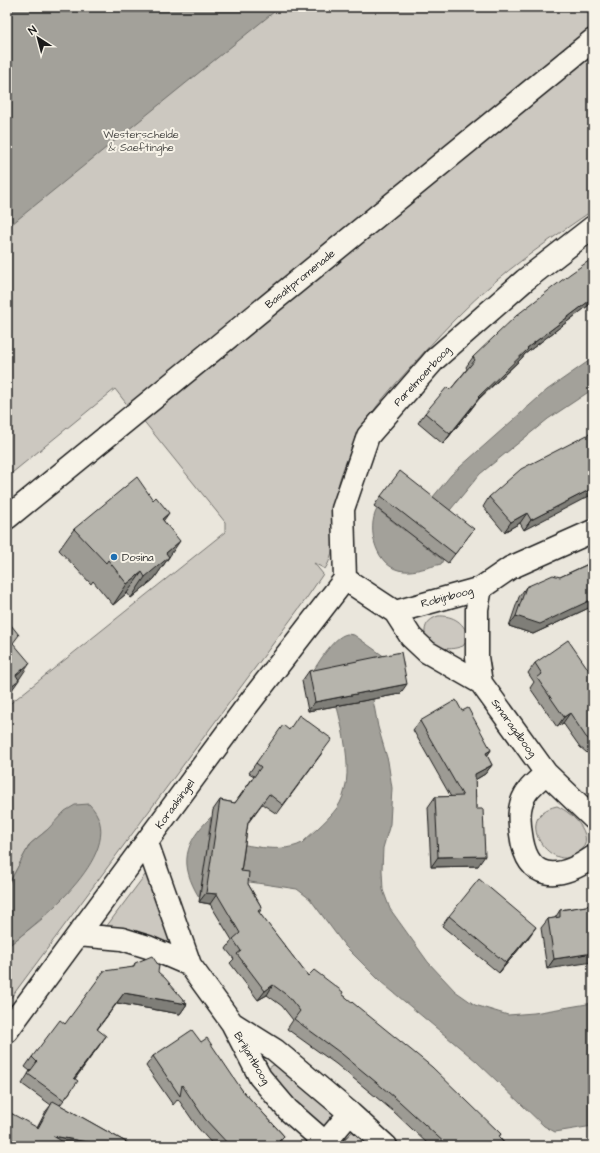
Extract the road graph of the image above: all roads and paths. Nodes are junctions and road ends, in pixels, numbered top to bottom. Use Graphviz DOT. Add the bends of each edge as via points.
graph roads {
  1 [pos="593,40"];
  2 [pos="593,227"];
  3 [pos="7,518"];
  4 [pos="593,531"];
  5 [pos="345,579"];
  6 [pos="481,588"];
  7 [pos="396,612"];
  8 [pos="481,683"];
  9 [pos="546,773"];
  10 [pos="593,818"];
  11 [pos="147,844"];
  12 [pos="593,857"];
  13 [pos="78,936"];
  14 [pos="190,965"];
  15 [pos="232,1023"];
  16 [pos="7,1031"];
  17 [pos="350,1113"];
  18 [pos="327,1145"];
  19 [pos="386,1146"];
  1 -- 3 [label="street, Basaltpromenade"];
  2 -- 5 [label="street, Parelmoerboog" via="524,280 435,360 368,436 343,509"];
  4 -- 6 [label="street, Robijnboog" via="510,568"];
  5 -- 7 [label="street"];
  5 -- 11 [label="street, Koraalsingel" via="243,711"];
  6 -- 7 [label="street, Robijnboog"];
  6 -- 8 [label="street, Smaragdboog" via="477,609 477,657"];
  7 -- 8 [label="street, Smaragdboog" via="411,637 427,652"];
  8 -- 9 [label="street, Smaragdboog"];
  9 -- 10 [label="street, Smaragdboog"];
  9 -- 12 [label="street" via="525,794 518,816 524,853 532,866 550,874 566,872"];
  11 -- 13 [label="street, Koraalsingel"];
  11 -- 14 [label="street, Briljantboog"];
  13 -- 14 [label="street" via="122,939"];
  13 -- 16 [label="street, Koraalsingel"];
  14 -- 15 [label="street, Briljantboog"];
  15 -- 17 [label="street, Briljantboog" via="275,1050"];
  15 -- 18 [label="street, Briljantboog" via="260,1077 288,1110"];
  17 -- 18 [label="street, Briljantboog"];
  17 -- 19 [label="street, Briljantboog"];
}
